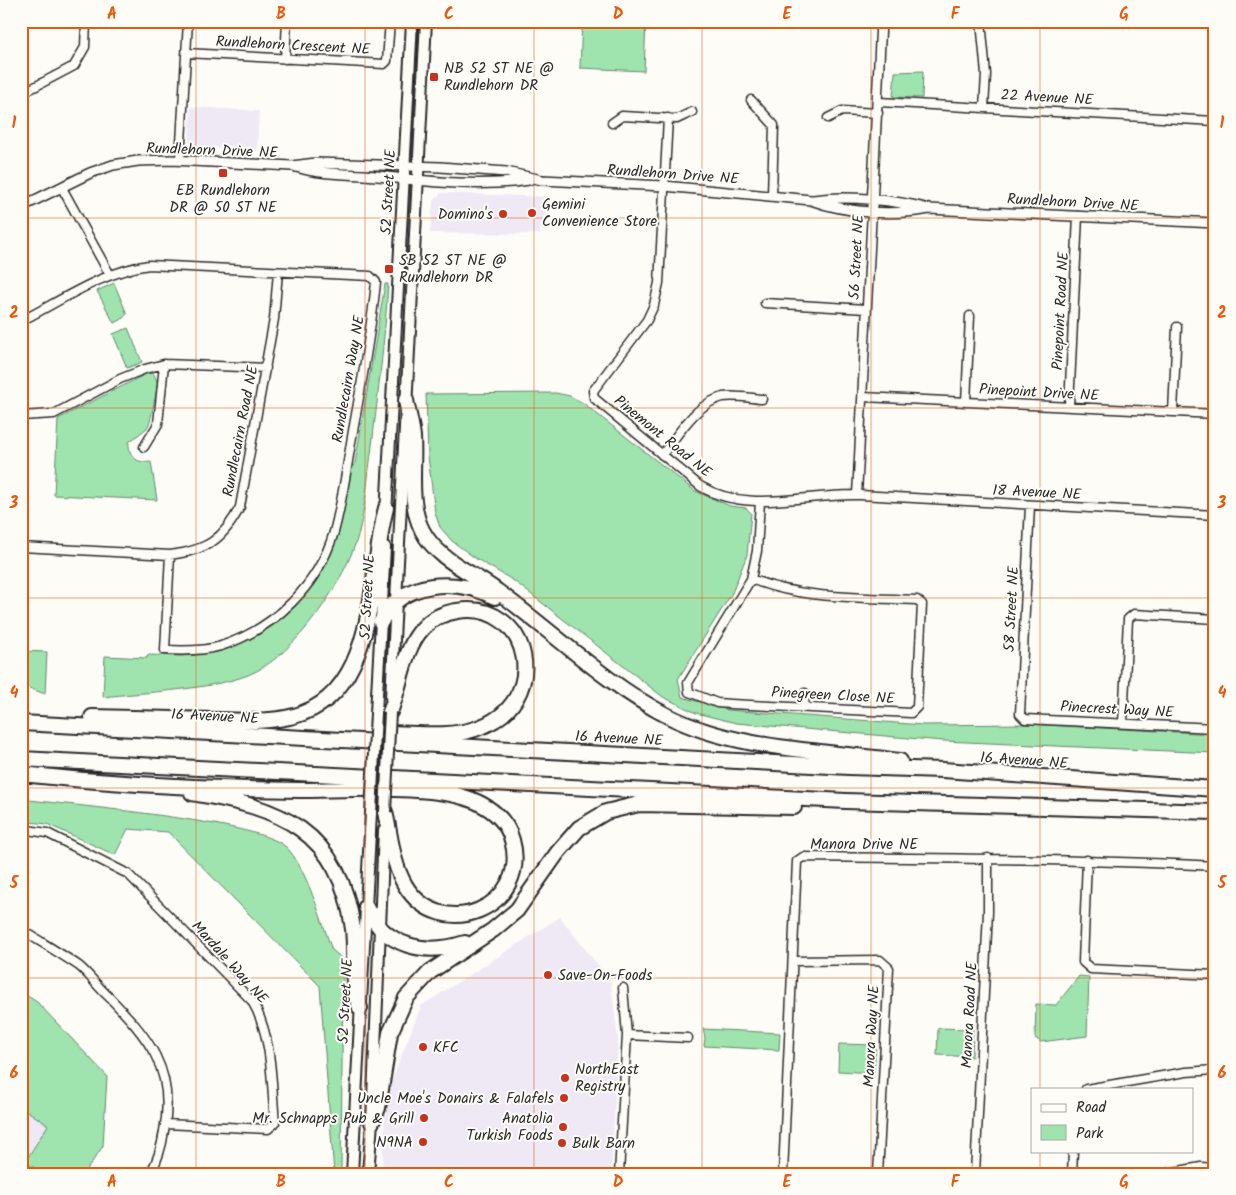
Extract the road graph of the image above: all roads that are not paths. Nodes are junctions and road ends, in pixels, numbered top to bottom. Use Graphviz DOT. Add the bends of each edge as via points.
graph roads {
  1 [pos="86,21"];
  2 [pos="188,21"];
  3 [pos="287,21"];
  4 [pos="390,21"];
  5 [pos="412,21"];
  6 [pos="426,21"];
  7 [pos="881,21"];
  8 [pos="981,21"];
  9 [pos="187,53"];
  10 [pos="285,58"];
  11 [pos="21,94"];
  12 [pos="751,100"];
  13 [pos="879,102"];
  14 [pos="984,108"];
  15 [pos="692,112"];
  16 [pos="878,113"];
  17 [pos="668,118"];
  18 [pos="828,118"];
  19 [pos="1215,121"];
  20 [pos="612,123"];
  21 [pos="180,160"];
  22 [pos="404,164"];
  23 [pos="292,166"];
  24 [pos="418,166"];
  25 [pos="534,179"];
  26 [pos="403,180"];
  27 [pos="418,180"];
  28 [pos="664,186"];
  29 [pos="62,188"];
  30 [pos="772,196"];
  31 [pos="811,200"];
  32 [pos="873,201"];
  33 [pos="21,208"];
  34 [pos="929,209"];
  35 [pos="872,211"];
  36 [pos="1078,216"];
  37 [pos="1215,224"];
  38 [pos="278,272"];
  39 [pos="110,275"];
  40 [pos="765,303"];
  41 [pos="866,309"];
  42 [pos="970,316"];
  43 [pos="21,321"];
  44 [pos="1176,327"];
  45 [pos="164,364"];
  46 [pos="266,368"];
  47 [pos="863,397"];
  48 [pos="762,399"];
  49 [pos="406,400"];
  50 [pos="966,402"];
  51 [pos="1069,407"];
  52 [pos="1173,412"];
  53 [pos="1215,414"];
  54 [pos="21,416"];
  55 [pos="144,447"];
  56 [pos="662,455"];
  57 [pos="857,495"];
  58 [pos="760,501"];
  59 [pos="1030,506"];
  60 [pos="386,508"];
  61 [pos="1215,514"];
  62 [pos="21,547"];
  63 [pos="170,555"];
  64 [pos="751,579"];
  65 [pos="396,602"];
  66 [pos="518,608"];
  67 [pos="1215,619"];
  68 [pos="381,622"];
  69 [pos="805,693"];
  70 [pos="804,707"];
  71 [pos="383,712"];
  72 [pos="1020,714"];
  73 [pos="21,715"];
  74 [pos="21,723"];
  75 [pos="1123,723"];
  76 [pos="1215,728"];
  77 [pos="213,732"];
  78 [pos="21,759"];
  79 [pos="943,770"];
  80 [pos="21,774"];
  81 [pos="164,786"];
  82 [pos="1215,789"];
  83 [pos="912,804"];
  84 [pos="385,812"];
  85 [pos="1215,812"];
  86 [pos="21,829"];
  87 [pos="988,858"];
  88 [pos="1087,860"];
  89 [pos="1215,866"];
  90 [pos="366,907"];
  91 [pos="380,930"];
  92 [pos="21,934"];
  93 [pos="483,937"];
  94 [pos="793,961"];
  95 [pos="1215,975"];
  96 [pos="623,988"];
  97 [pos="360,1008"];
  98 [pos="627,1035"];
  99 [pos="688,1038"];
  100 [pos="1215,1070"];
  101 [pos="1092,1088"];
  102 [pos="372,1122"];
  103 [pos="166,1124"];
  104 [pos="1073,1152"];
  105 [pos="1215,1168"];
  106 [pos="150,1174"];
  107 [pos="352,1174"];
  108 [pos="368,1174"];
  109 [pos="619,1174"];
  110 [pos="783,1174"];
  111 [pos="878,1174"];
  112 [pos="974,1174"];
  113 [pos="1072,1174"];
  114 [pos="1162,1174"];
  1 -- 11 [label="street" via="85,47 74,66"];
  2 -- 9 [label="street"];
  3 -- 10 [label="street"];
  4 -- 10 [label="street, Rundlehorn Crescent NE" via="387,61 384,64"];
  5 -- 22 [label="main road, 52 Street NE"];
  6 -- 24 [label="main road, 52 Street NE"];
  7 -- 13 [label="street, 56 Street NE"];
  8 -- 14 [label="street" via="986,74"];
  9 -- 10 [label="street, Rundlehorn Crescent NE"];
  9 -- 21 [label="street"];
  12 -- 30 [label="street" via="774,125"];
  13 -- 14 [label="street, 22 Avenue NE"];
  13 -- 16 [label="street, 56 Street NE"];
  14 -- 19 [label="street, 22 Avenue NE"];
  15 -- 17 [label="street"];
  16 -- 18 [label="street" via="842,111"];
  16 -- 32 [label="street, 56 Street NE"];
  17 -- 20 [label="street" via="622,116"];
  17 -- 28 [label="street, Pinemont Road NE"];
  21 -- 23 [label="street, Rundlehorn Drive NE"];
  21 -- 29 [label="street, Rundlehorn Drive NE" via="113,165"];
  22 -- 23 [label="street, Rundlehorn Drive NE" via="316,162"];
  22 -- 24 [label="street, Rundlehorn Drive NE"];
  22 -- 26 [label="main road, 52 Street NE"];
  23 -- 26 [label="street, Rundlehorn Drive NE" via="316,173"];
  24 -- 25 [label="street, Rundlehorn Drive NE" via="506,172"];
  24 -- 27 [label="main road, 52 Street NE"];
  25 -- 27 [label="street, Rundlehorn Drive NE" via="504,184"];
  25 -- 28 [label="street, Rundlehorn Drive NE"];
  26 -- 27 [label="street, Rundlehorn Drive NE"];
  26 -- 60 [label="main road, 52 Street NE"];
  27 -- 49 [label="main road, 52 Street NE"];
  28 -- 30 [label="street, Rundlehorn Drive NE"];
  28 -- 56 [label="street, Pinemont Road NE" via="659,283 654,304 647,320 593,391 594,398"];
  29 -- 33 [label="street, Rundlehorn Drive NE"];
  29 -- 39 [label="street"];
  30 -- 31 [label="street, Rundlehorn Drive NE"];
  31 -- 32 [label="street, Rundlehorn Drive NE" via="832,197"];
  31 -- 35 [label="street, Rundlehorn Drive NE" via="831,207"];
  32 -- 34 [label="street, Rundlehorn Drive NE" via="907,203"];
  32 -- 35 [label="street, 56 Street NE"];
  34 -- 35 [label="street, Rundlehorn Drive NE" via="906,213"];
  34 -- 36 [label="street, Rundlehorn Drive NE"];
  35 -- 41 [label="street, 56 Street NE"];
  36 -- 37 [label="street, Rundlehorn Drive NE"];
  36 -- 51 [label="street, Pinepoint Road NE"];
  38 -- 39 [label="street, Rundlecairn Way NE" via="149,264"];
  38 -- 46 [label="street, Rundlecairn Road NE"];
  38 -- 63 [label="street, Rundlecairn Way NE" via="370,276 376,282 372,325 334,533 320,566 304,591 279,615 220,646 188,651 165,650"];
  39 -- 43 [label="street, Rundlecairn Way NE"];
  40 -- 41 [label="street"];
  41 -- 47 [label="street, 56 Street NE"];
  42 -- 50 [label="street"];
  44 -- 52 [label="street"];
  45 -- 46 [label="street"];
  45 -- 54 [label="street" via="120,379 54,414"];
  45 -- 55 [label="street" via="158,424"];
  46 -- 63 [label="street, Rundlecairn Road NE" via="240,507 230,527 194,552"];
  47 -- 50 [label="street, Pinepoint Drive NE"];
  47 -- 57 [label="street, 56 Street NE"];
  48 -- 56 [label="street" via="725,397 709,402 693,416"];
  49 -- 65 [label="main road, 52 Street NE"];
  49 -- 66 [label="highway" via="413,436 415,508 422,531 441,554"];
  50 -- 51 [label="street, Pinepoint Drive NE"];
  51 -- 52 [label="street, Pinepoint Drive NE"];
  52 -- 53 [label="street, Pinepoint Drive NE"];
  56 -- 58 [label="street, Pinemont Road NE" via="714,494 730,500"];
  57 -- 58 [label="street, Pinemont Road NE"];
  57 -- 59 [label="street, 18 Avenue NE"];
  58 -- 64 [label="street, Pinegreen Close NE" via="757,551"];
  59 -- 61 [label="street, 18 Avenue NE"];
  59 -- 72 [label="street, 58 Street NE"];
  60 -- 68 [label="main road, 52 Street NE"];
  60 -- 73 [label="highway" via="366,630 358,655 341,686 314,708 293,716 255,721"];
  62 -- 63 [label="street, Rundlecairn Road NE"];
  64 -- 70 [label="street, Pinegreen Close NE" via="688,683 689,692 717,703"];
  64 -- 70 [label="street, Pinegreen Close NE" via="799,593 917,600 922,604 917,707 914,711"];
  65 -- 66 [label="highway" via="417,589 445,585 480,590"];
  65 -- 68 [label="highway" via="392,602"];
  65 -- 71 [label="main road, 52 Street NE"];
  66 -- 79 [label="highway" via="623,689 695,727 754,742 924,764"];
  67 -- 75 [label="street" via="1134,614 1128,619"];
  68 -- 71 [label="main road, 52 Street NE"];
  69 -- 70 [label="street"];
  71 -- 77 [label="highway" via="412,643 424,627 441,615 462,610 482,612 500,621 520,644 525,672 516,700 501,716 474,730 451,733"];
  71 -- 84 [label="main road, 52 Street NE, bridge"];
  71 -- 90 [label="main road, 52 Street NE, bridge" via="371,812"];
  72 -- 75 [label="street, Pinecrest Way NE" via="1025,719"];
  74 -- 77 [label="highway, 16 Avenue NE"];
  75 -- 76 [label="street, Pinecrest Way NE"];
  77 -- 79 [label="highway, 16 Avenue NE"];
  78 -- 83 [label="highway"];
  79 -- 82 [label="highway, 16 Avenue NE"];
  80 -- 81 [label="highway"];
  81 -- 84 [label="highway" via="407,791 455,796 477,802 502,819 514,847 512,878 492,903 475,912 451,916 430,908 412,893 401,877"];
  81 -- 97 [label="highway" via="268,810 290,821 321,848 338,874 346,894 353,934 354,991"];
  83 -- 85 [label="highway"];
  83 -- 93 [label="highway" via="873,809 651,804 617,808 596,816 579,828 517,910"];
  84 -- 91 [label="main road, 52 Street NE"];
  86 -- 103 [label="street, Mardale Way NE" via="47,833 128,874 252,1001 261,1017 268,1042 275,1123 268,1129"];
  87 -- 88 [label="street, Manora Drive NE"];
  87 -- 94 [label="street, Manora Drive NE" via="802,857 797,861"];
  87 -- 112 [label="street, Manora Road NE"];
  88 -- 89 [label="street, Manora Drive NE"];
  88 -- 95 [label="street" via="1083,962 1091,969"];
  90 -- 91 [label="highway"];
  90 -- 97 [label="main road, 52 Street NE"];
  91 -- 93 [label="highway" via="394,940 427,948 450,947"];
  91 -- 102 [label="main road, 52 Street NE"];
  92 -- 103 [label="street" via="30,935 80,967 144,1036 167,1087"];
  93 -- 102 [label="highway" via="430,972 406,998 390,1033 378,1108"];
  94 -- 110 [label="street, Manora Drive NE"];
  94 -- 111 [label="street, Manora Way NE" via="880,960 889,968"];
  96 -- 98 [label="street"];
  97 -- 107 [label="main road, 52 Street NE"];
  98 -- 99 [label="street"];
  98 -- 109 [label="street"];
  100 -- 101 [label="street"];
  102 -- 108 [label="main road, 52 Street NE"];
  103 -- 106 [label="street" via="161,1151"];
  104 -- 113 [label="street"];
  105 -- 114 [label="street" via="1201,1167"];
}
